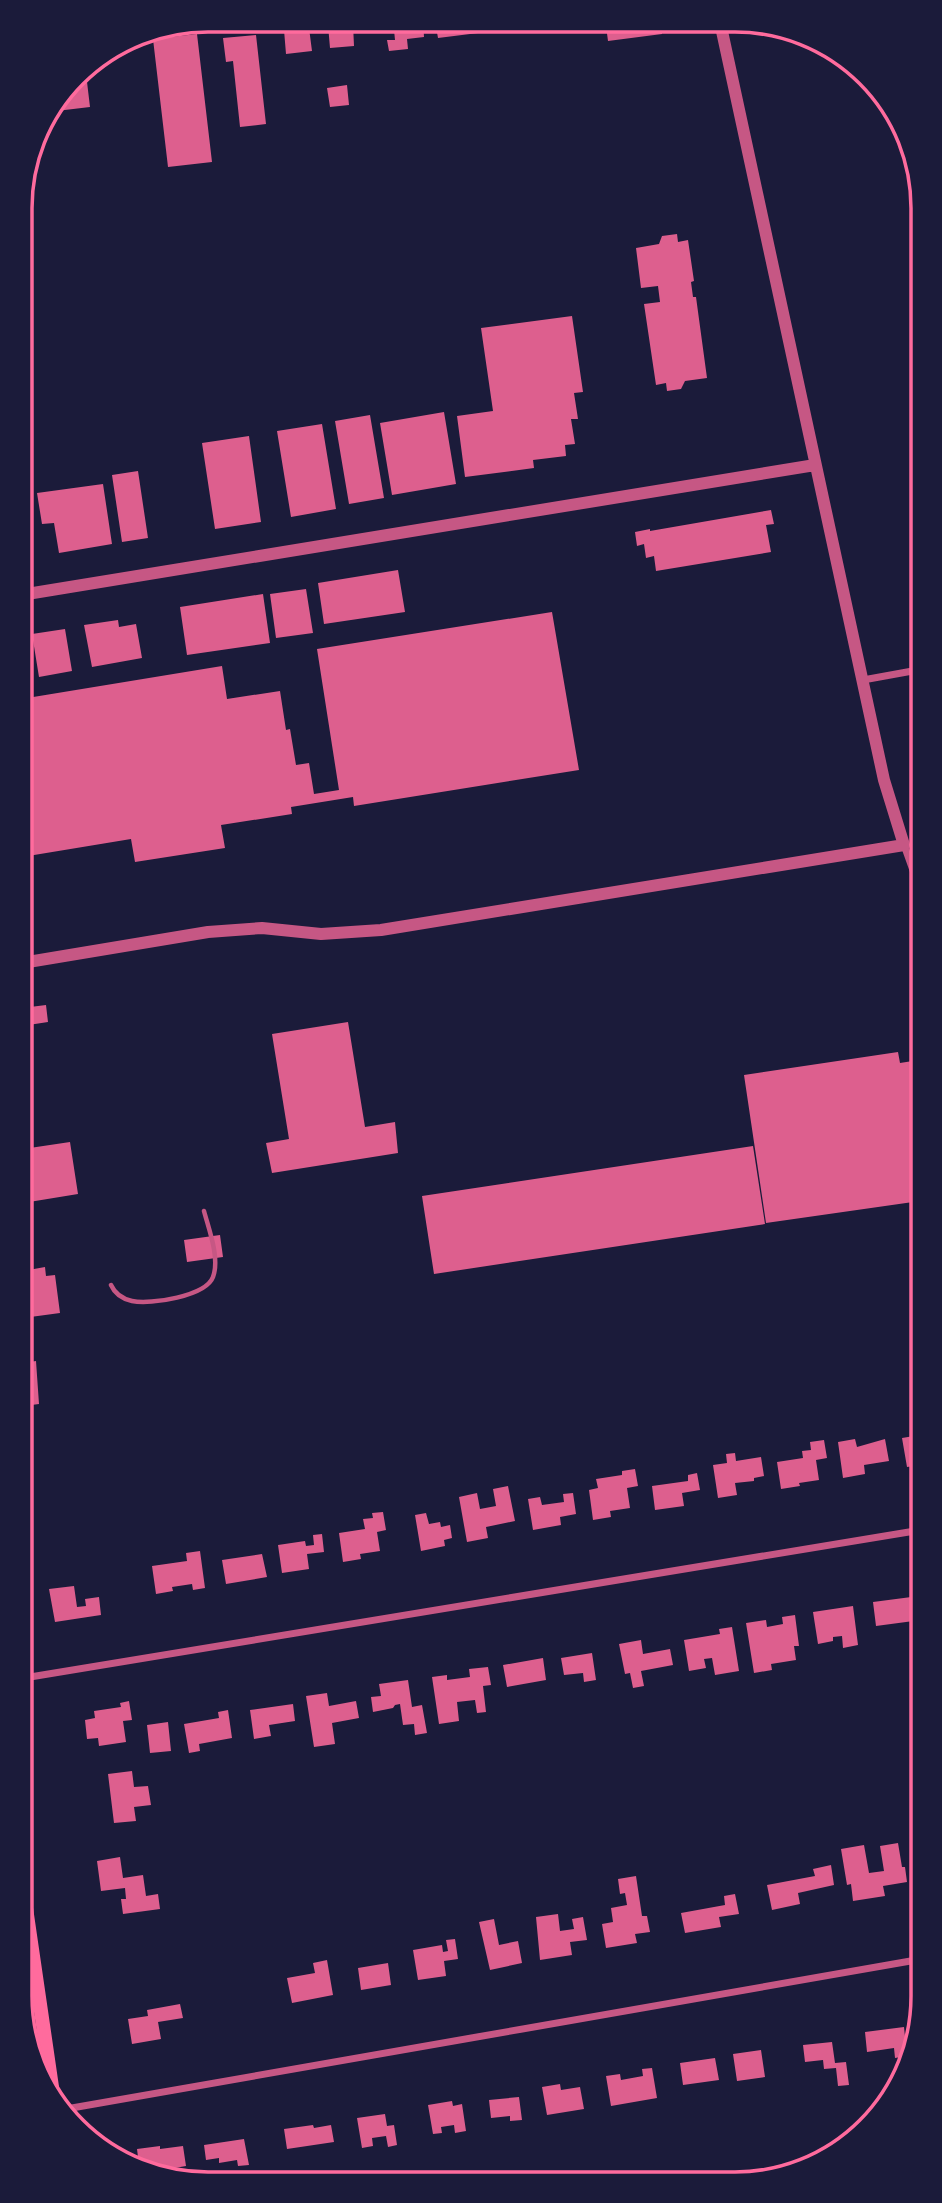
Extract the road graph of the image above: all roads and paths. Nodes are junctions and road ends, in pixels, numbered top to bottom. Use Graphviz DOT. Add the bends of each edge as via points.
graph roads {
  1 [pos="722,32"];
  2 [pos="815,465"];
  3 [pos="32,593"];
  4 [pos="911,671"];
  5 [pos="863,680"];
  6 [pos="904,845"];
  7 [pos="911,864"];
  8 [pos="32,961"];
  9 [pos="204,1212"];
  10 [pos="111,1285"];
  11 [pos="910,1532"];
  12 [pos="32,1677"];
  13 [pos="32,1949"];
  14 [pos="910,1961"];
  15 [pos="50,2074"];
  16 [pos="72,2108"];
  1 -- 2 [label="street"];
  2 -- 3 [label="street"];
  2 -- 5 [label="street"];
  4 -- 5 [label="street"];
  5 -- 6 [label="street" via="884,780"];
  6 -- 7 [label="street"];
  6 -- 8 [label="street" via="382,930 215,931"];
  9 -- 10 [label="lane" via="214,1259 207,1287 142,1302 120,1297"];
  11 -- 12 [label="street"];
  13 -- 15 [label="main road"];
  14 -- 16 [label="street"];
}
